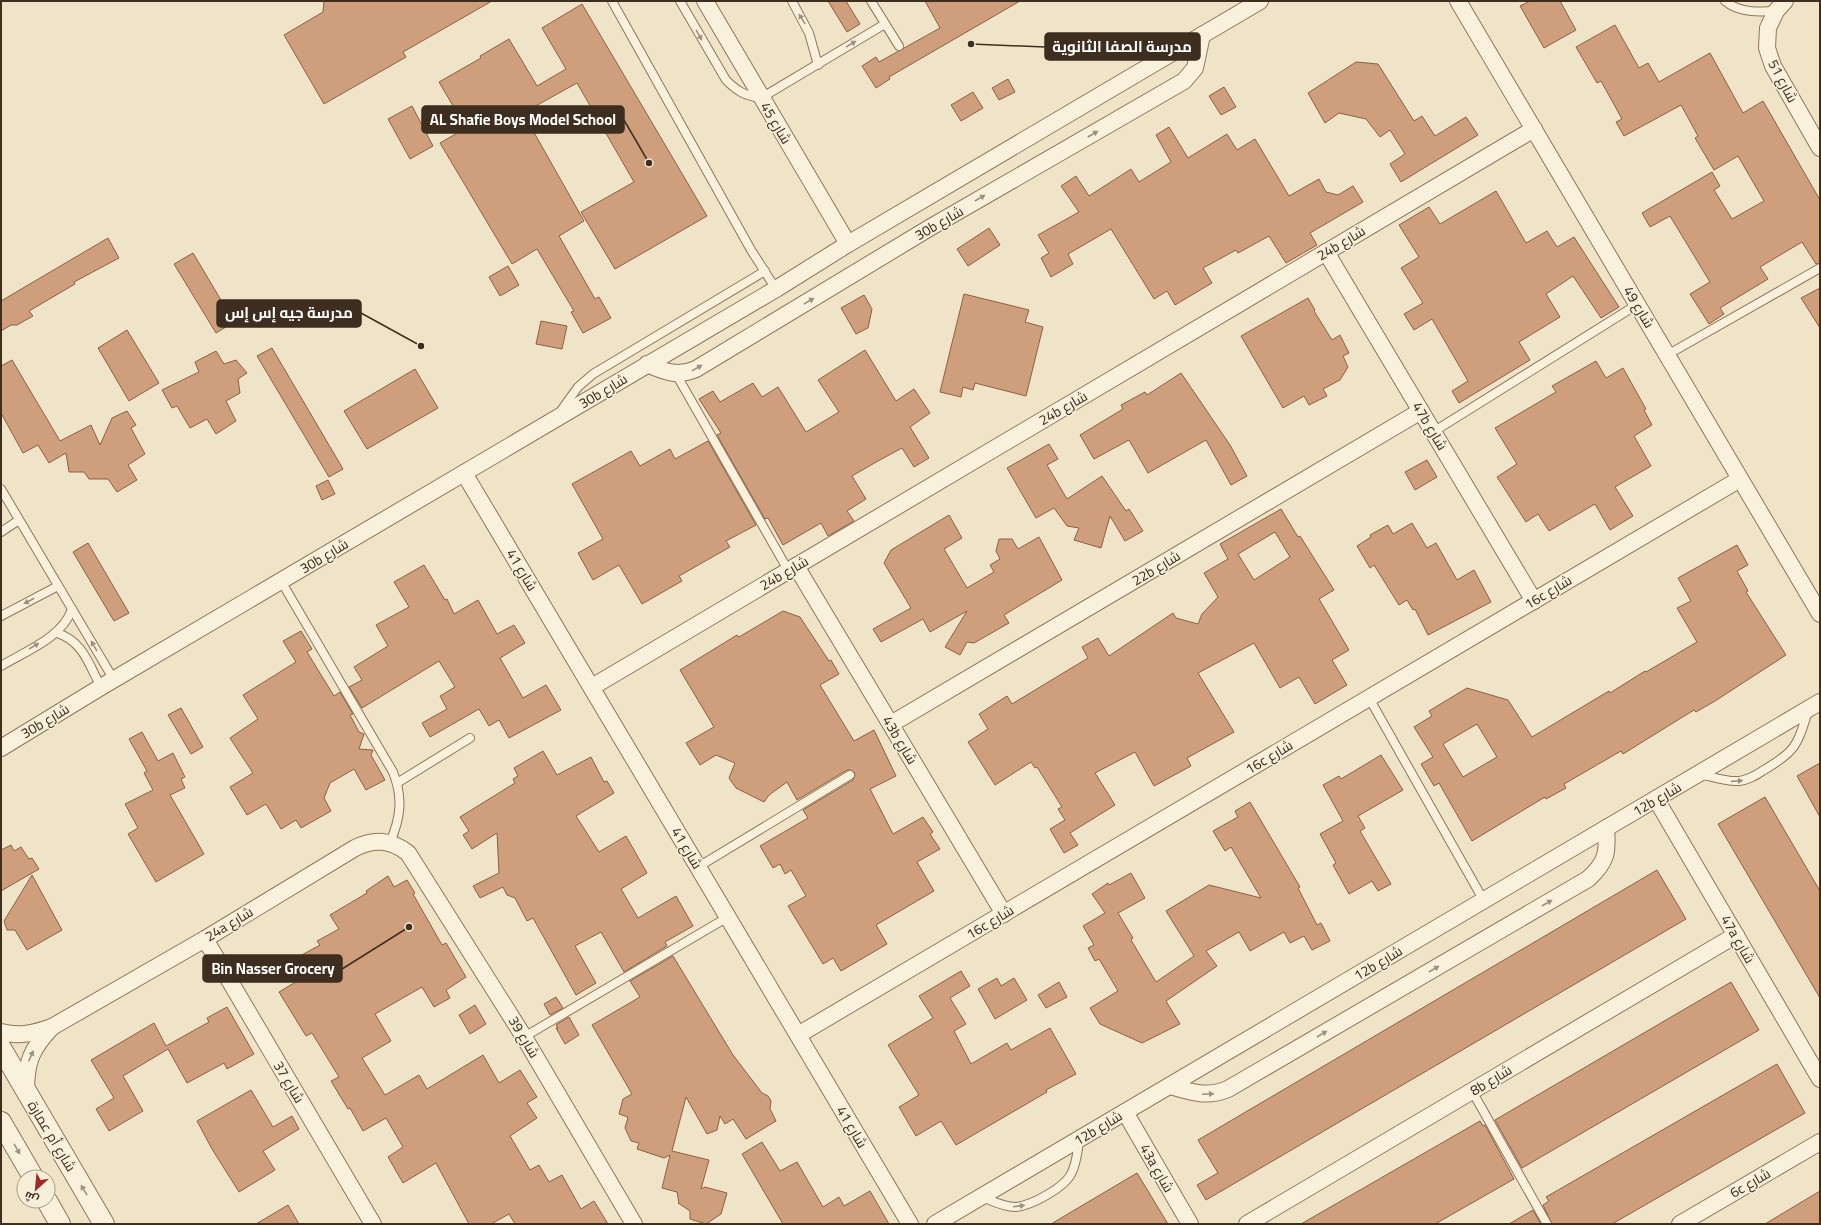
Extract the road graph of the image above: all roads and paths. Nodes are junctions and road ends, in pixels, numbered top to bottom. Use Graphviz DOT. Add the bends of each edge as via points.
graph roads {
  1 [pos="612,1"];
  2 [pos="680,1"];
  3 [pos="705,1"];
  4 [pos="792,1"];
  5 [pos="872,1"];
  6 [pos="1260,1"];
  7 [pos="1458,1"];
  8 [pos="1725,1"];
  9 [pos="1781,6"];
  10 [pos="885,24"];
  11 [pos="1202,35"];
  12 [pos="899,46"];
  13 [pos="818,65"];
  14 [pos="761,98"];
  15 [pos="1534,129"];
  16 [pos="1820,148"];
  17 [pos="848,244"];
  18 [pos="1326,252"];
  19 [pos="1820,268"];
  20 [pos="765,271"];
  21 [pos="776,289"];
  22 [pos="1638,304"];
  23 [pos="1667,355"];
  24 [pos="647,364"];
  25 [pos="676,374"];
  26 [pos="1421,411"];
  27 [pos="556,418"];
  28 [pos="1433,432"];
  29 [pos="464,473"];
  30 [pos="1740,479"];
  31 [pos="1,490"];
  32 [pos="19,520"];
  33 [pos="1,532"];
  34 [pos="792,568"];
  35 [pos="281,581"];
  36 [pos="58,586"];
  37 [pos="1534,601"];
  38 [pos="72,608"];
  39 [pos="1820,614"];
  40 [pos="1,616"];
  41 [pos="57,633"];
  42 [pos="1,666"];
  43 [pos="107,683"];
  44 [pos="592,687"];
  45 [pos="1369,698"];
  46 [pos="1814,706"];
  47 [pos="891,724"];
  48 [pos="470,738"];
  49 [pos="1,748"];
  50 [pos="1699,774"];
  51 [pos="850,775"];
  52 [pos="397,783"];
  53 [pos="1656,799"];
  54 [pos="1606,828"];
  55 [pos="390,842"];
  56 [pos="698,867"];
  57 [pos="1484,901"];
  58 [pos="1004,914"];
  59 [pos="728,917"];
  60 [pos="1736,935"];
  61 [pos="205,939"];
  62 [pos="52,1027"];
  63 [pos="1,1032"];
  64 [pos="798,1035"];
  65 [pos="524,1037"];
  66 [pos="1,1048"];
  67 [pos="1818,1071"];
  68 [pos="1170,1086"];
  69 [pos="1472,1091"];
  70 [pos="26,1092"];
  71 [pos="1125,1112"];
  72 [pos="1,1122"];
  73 [pos="1080,1139"];
  74 [pos="1820,1142"];
  75 [pos="28,1169"];
  76 [pos="981,1197"];
  77 [pos="52,1209"];
  78 [pos="60,1224"];
  79 [pos="104,1224"];
  80 [pos="373,1224"];
  81 [pos="634,1224"];
  82 [pos="910,1224"];
  83 [pos="935,1224"];
  84 [pos="1190,1224"];
  85 [pos="1247,1224"];
  86 [pos="1547,1224"];
  87 [pos="1680,1224"];
  1 -- 20 [label="lane"];
  2 -- 14 [label="lane, one-way" via="726,80 735,90 747,96"];
  3 -- 14 [label="street, شارع 45"];
  13 -- 4 [label="lane, one-way" via="810,33"];
  5 -- 10 [label="lane"];
  6 -- 11 [label="street, 30b شارع"];
  7 -- 15 [label="street, شارع 49"];
  8 -- 9 [label="lane" via="1751,12"];
  9 -- 16 [label="street, شارع 51" via="1768,28 1767,48 1773,66"];
  10 -- 12 [label="lane"];
  13 -- 10 [label="lane, one-way"];
  11 -- 17 [label="street, 30b شارع"];
  25 -- 11 [label="street, 30b شارع, one-way" via="696,369 931,227 1184,81 1195,68"];
  13 -- 14 [label="lane"];
  14 -- 17 [label="street, شارع 45"];
  15 -- 18 [label="street, 24b شارع"];
  15 -- 22 [label="street, شارع 49"];
  17 -- 21 [label="street, 30b شارع"];
  18 -- 26 [label="street, 47b شارع"];
  18 -- 34 [label="street, 24b شارع"];
  19 -- 23 [label="lane"];
  20 -- 21 [label="lane"];
  20 -- 27 [label="lane" via="593,374 578,387"];
  21 -- 24 [label="street, 30b شارع"];
  22 -- 23 [label="street, شارع 49"];
  22 -- 28 [label="lane"];
  23 -- 30 [label="street, شارع 49"];
  24 -- 25 [label="street"];
  24 -- 27 [label="street, 30b شارع"];
  25 -- 34 [label="lane"];
  26 -- 28 [label="street, 47b شارع"];
  26 -- 47 [label="street, 22b شارع"];
  27 -- 29 [label="street, 30b شارع"];
  28 -- 37 [label="street, 47b شارع"];
  29 -- 35 [label="street, 30b شارع"];
  29 -- 44 [label="street, شارع 41"];
  30 -- 37 [label="street, 16c شارع"];
  30 -- 39 [label="street, شارع 49"];
  31 -- 32 [label="lane"];
  32 -- 33 [label="lane"];
  32 -- 36 [label="lane"];
  34 -- 44 [label="street, 24b شارع"];
  34 -- 47 [label="street, 43b شارع"];
  35 -- 43 [label="street, 30b شارع"];
  35 -- 52 [label="lane" via="393,772"];
  36 -- 38 [label="lane"];
  36 -- 40 [label="lane, one-way"];
  37 -- 45 [label="street, 16c شارع"];
  38 -- 41 [label="lane" via="66,622"];
  43 -- 38 [label="lane, one-way"];
  42 -- 41 [label="lane, one-way"];
  41 -- 43 [label="lane" via="70,638 80,647"];
  43 -- 49 [label="street, 30b شارع"];
  44 -- 56 [label="street, شارع 41"];
  45 -- 57 [label="lane"];
  45 -- 58 [label="street, 16c شارع"];
  46 -- 50 [label="street, 12b شارع"];
  50 -- 46 [label="lane, one-way" via="1729,781 1749,779 1784,758 1792,750"];
  47 -- 58 [label="street, 43b شارع"];
  48 -- 52 [label="lane"];
  50 -- 53 [label="street, 12b شارع"];
  51 -- 56 [label="lane"];
  52 -- 55 [label="lane" via="400,813"];
  53 -- 54 [label="street, 12b شارع"];
  53 -- 60 [label="street, 47a شارع"];
  54 -- 57 [label="street, 12b شارع"];
  68 -- 54 [label="street, one-way" via="1207,1094 1228,1089 1588,879 1605,858 1608,849"];
  55 -- 61 [label="street, 24a شارع" via="366,842"];
  55 -- 65 [label="street, شارع 39" via="408,853"];
  56 -- 59 [label="street, شارع 41"];
  57 -- 68 [label="street, 12b شارع"];
  58 -- 64 [label="street, 16c شارع"];
  59 -- 64 [label="street, شارع 41"];
  59 -- 65 [label="lane"];
  60 -- 67 [label="street, 47a شارع"];
  60 -- 69 [label="street, 8b شارع"];
  61 -- 62 [label="street, 24a شارع"];
  61 -- 80 [label="street, شارع 37"];
  62 -- 63 [label="street, 24a شارع" via="27,1034"];
  70 -- 62 [label="street, 24a شارع, one-way" via="26,1072 31,1055"];
  64 -- 82 [label="street, شارع 41"];
  65 -- 81 [label="street, شارع 39"];
  66 -- 70 [label="street, شارع أم عمارة"];
  68 -- 71 [label="street, 12b شارع"];
  69 -- 85 [label="street, 8b شارع"];
  69 -- 86 [label="lane"];
  79 -- 70 [label="street, شارع أم عمارة, one-way"];
  71 -- 73 [label="street, 12b شارع"];
  71 -- 84 [label="street, 43a شارع"];
  72 -- 75 [label="street, one-way"];
  73 -- 76 [label="street, 12b شارع"];
  76 -- 73 [label="lane, one-way" via="1008,1206 1021,1206 1059,1188 1072,1172"];
  74 -- 87 [label="street, 6c شارع"];
  76 -- 83 [label="street, 12b شارع"];
  77 -- 78 [label="street"];
}
